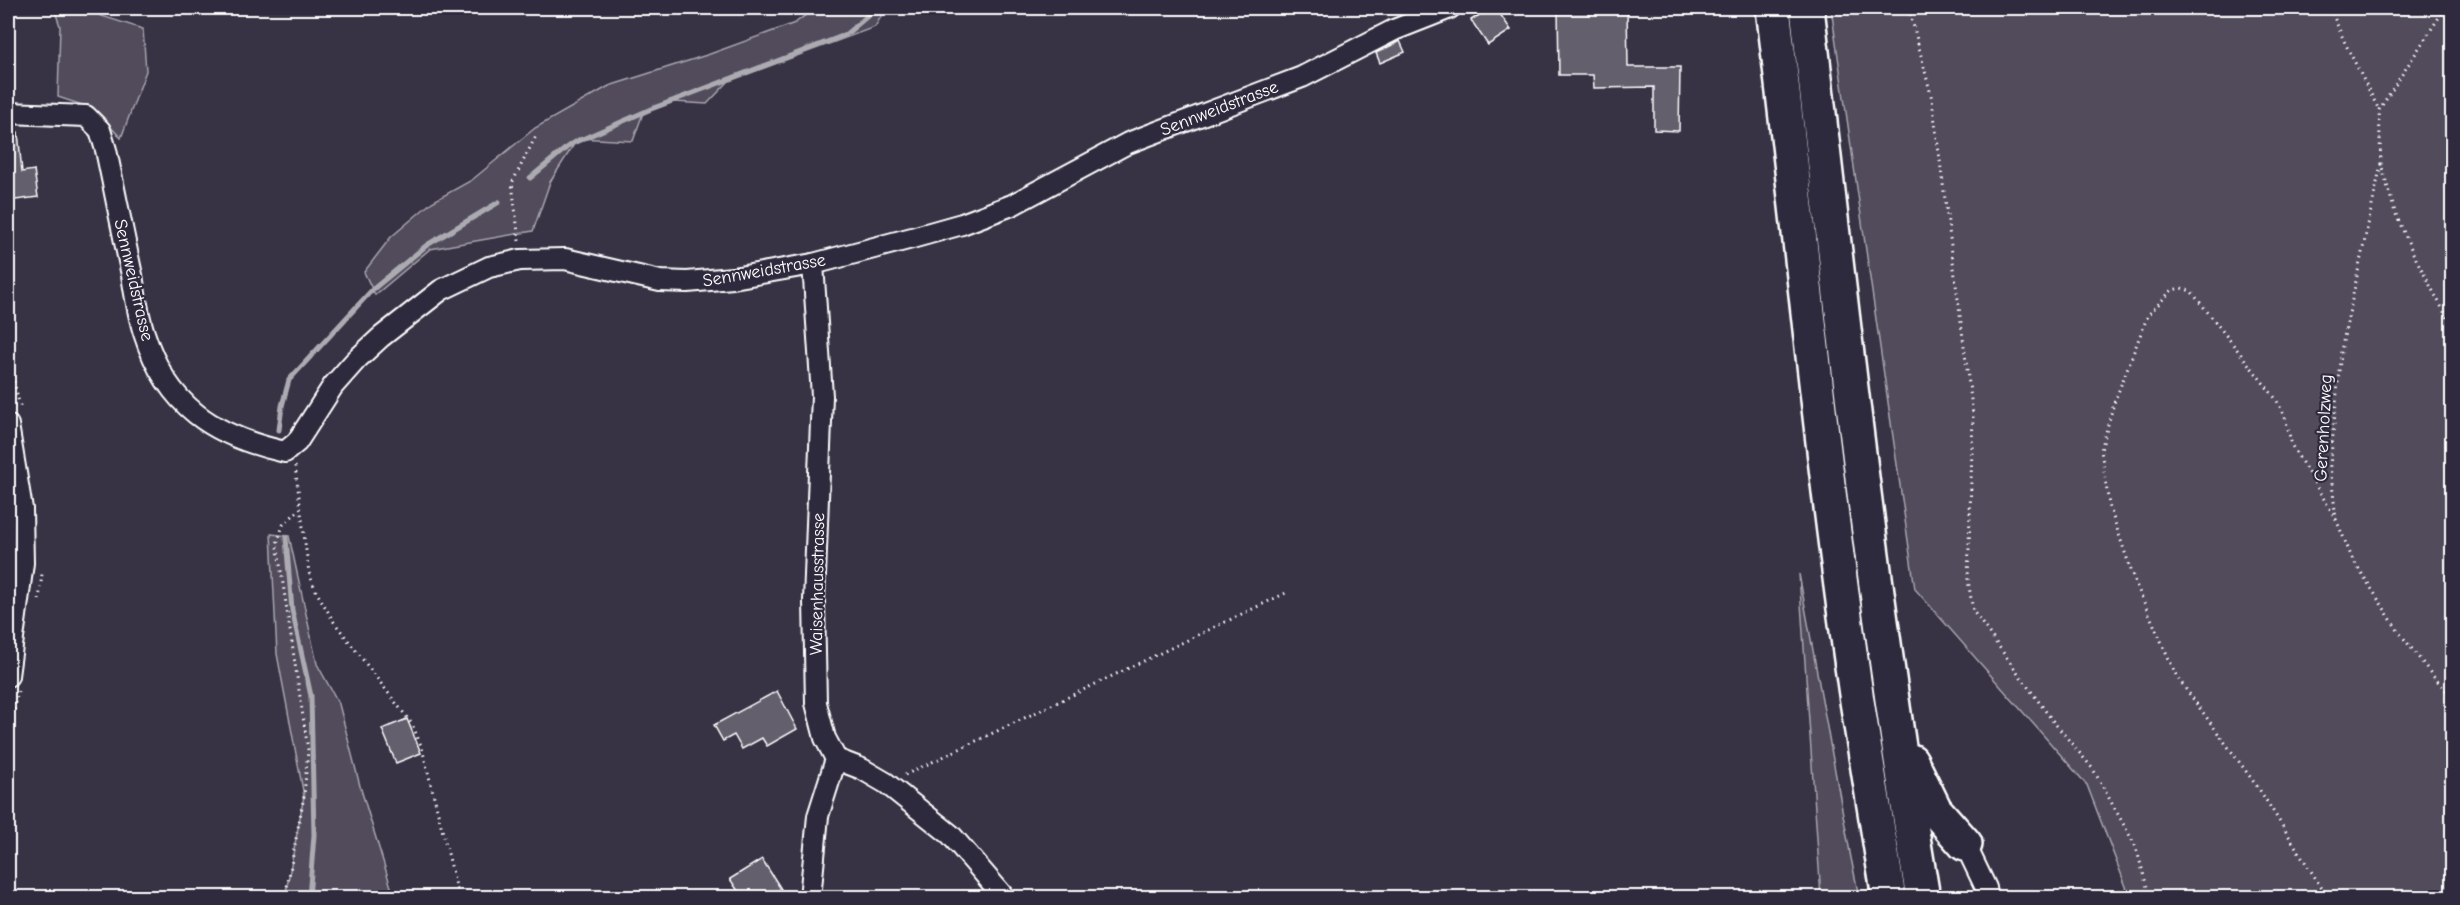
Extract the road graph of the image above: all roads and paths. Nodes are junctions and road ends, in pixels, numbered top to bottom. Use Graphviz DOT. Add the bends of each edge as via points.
graph roads {
  1 [pos="1450,8"];
  2 [pos="1773,8"];
  3 [pos="1807,8"];
  4 [pos="1909,8"];
  5 [pos="2330,8"];
  6 [pos="2445,8"];
  7 [pos="2379,110"];
  8 [pos="8,113"];
  9 [pos="537,134"];
  10 [pos="2381,164"];
  11 [pos="520,260"];
  12 [pos="813,264"];
  13 [pos="2452,327"];
  14 [pos="8,425"];
  15 [pos="285,452"];
  16 [pos="299,509"];
  17 [pos="2336,519"];
  18 [pos="1288,592"];
  19 [pos="8,676"];
  20 [pos="2452,697"];
  21 [pos="1895,729"];
  22 [pos="836,759"];
  23 [pos="886,783"];
  24 [pos="1965,844"];
  25 [pos="285,897"];
  26 [pos="459,897"];
  27 [pos="810,897"];
  28 [pos="1005,897"];
  29 [pos="1889,897"];
  30 [pos="1923,897"];
  31 [pos="1988,897"];
  32 [pos="2150,897"];
  33 [pos="2328,897"];
  1 -- 12 [label="street, Sennweidstrasse" via="1394,30 1302,77 1128,144 1012,206 963,224"];
  2 -- 29 [label="highway" via="1815,380 1857,700"];
  3 -- 21 [label="highway" via="1852,408"];
  4 -- 32 [label="path" via="1932,99 1973,415 1968,580 1973,611 2052,720 2093,769 2136,847"];
  5 -- 7 [label="path"];
  6 -- 7 [label="path"];
  7 -- 10 [label="path"];
  8 -- 15 [label="street, Sennweidstrasse" via="86,116 100,130 143,332 158,370 170,389 200,418 242,440"];
  9 -- 11 [label="path" via="512,183"];
  10 -- 13 [label="path" via="2395,212"];
  10 -- 17 [label="path, Gerenholzweg" via="2341,351 2330,466"];
  11 -- 12 [label="street, Sennweidstrasse" via="564,259 660,281 687,282"];
  11 -- 15 [label="street, Sennweidstrasse" via="466,277 416,308 356,360 333,386 297,442"];
  12 -- 22 [label="street, Waisenhausstrasse" via="822,396 814,601 816,703 825,738"];
  14 -- 19 [label="street" via="22,509 23,563"];
  15 -- 16 [label="path" via="296,467"];
  16 -- 25 [label="path" via="283,525 277,544 308,750 304,796"];
  16 -- 26 [label="path" via="309,573 316,591 334,622 412,724 422,748"];
  17 -- 20 [label="path, Gerenholzweg" via="2352,558 2399,632"];
  17 -- 33 [label="path" via="2292,446 2276,399 2191,291 2172,291 2148,315 2114,403 2101,450 2109,506 2134,582 2177,677 2259,789"];
  18 -- 23 [label="path"];
  21 -- 24 [label="highway" via="1931,803"];
  21 -- 30 [label="highway"];
  22 -- 23 [label="street"];
  22 -- 27 [label="street" via="818,816"];
  23 -- 28 [label="street" via="951,835"];
  24 -- 31 [label="street"];
}
